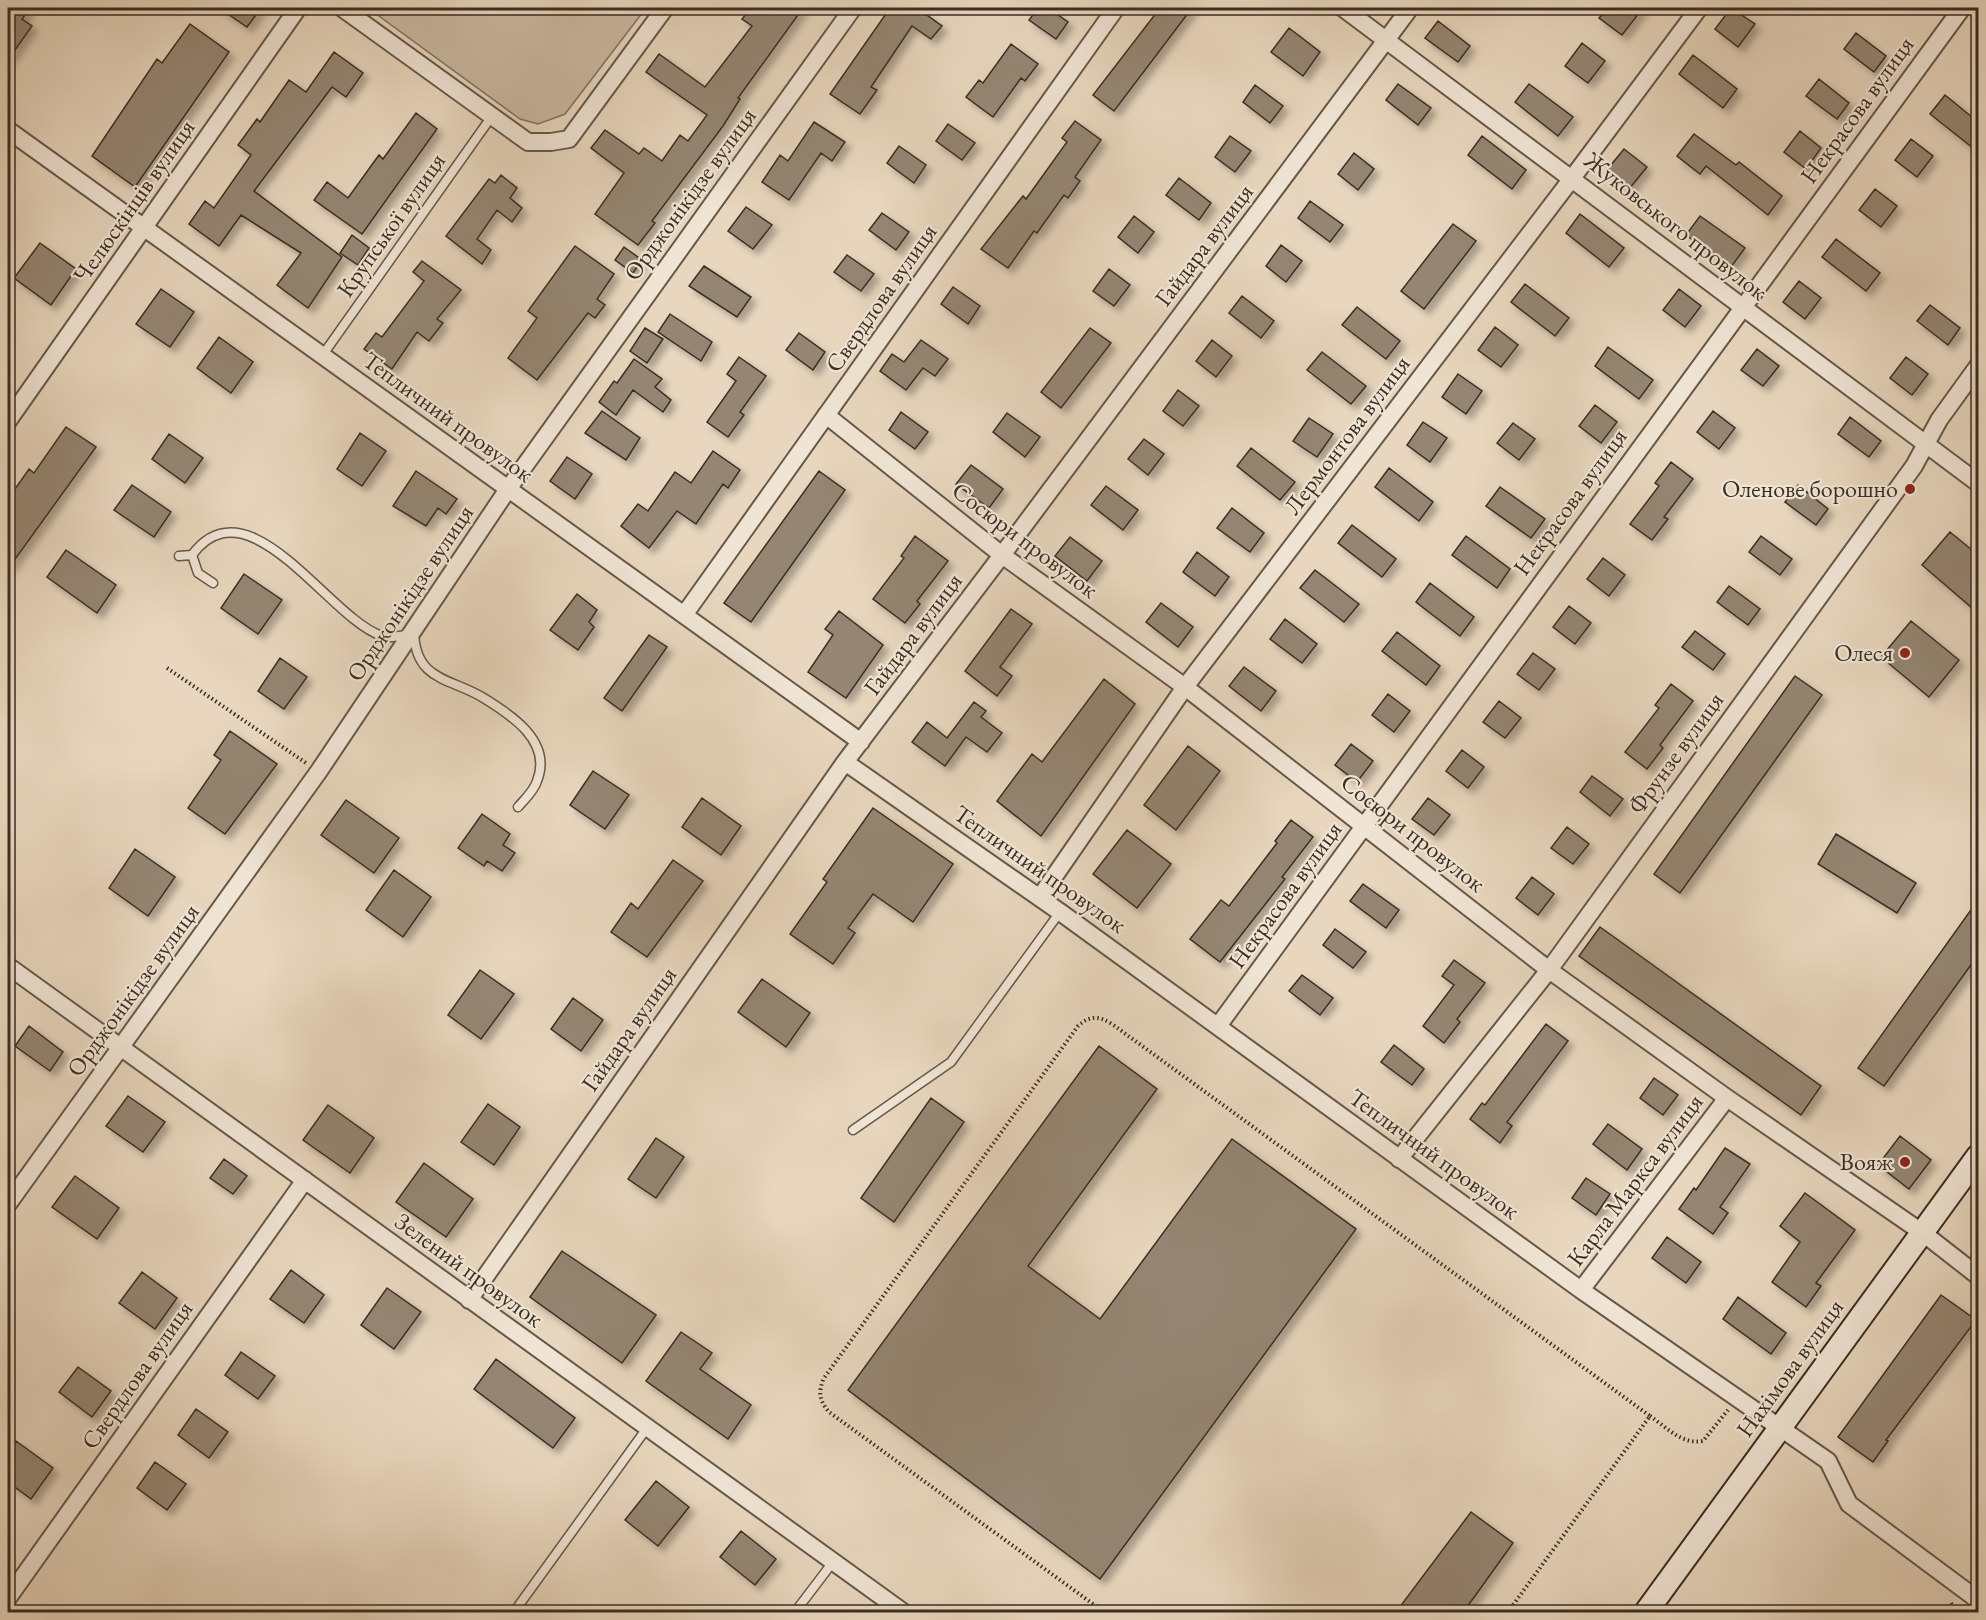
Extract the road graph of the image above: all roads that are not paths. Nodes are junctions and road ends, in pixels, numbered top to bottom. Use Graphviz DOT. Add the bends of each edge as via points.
graph roads {
  1 [pos="298,8"];
  2 [pos="342,8"];
  3 [pos="665,8"];
  4 [pos="853,8"];
  5 [pos="1116,8"];
  6 [pos="1343,8"];
  7 [pos="1410,8"];
  8 [pos="1699,8"];
  9 [pos="1962,8"];
  10 [pos="1387,40"];
  11 [pos="492,116"];
  12 [pos="8,130"];
  13 [pos="1574,177"];
  14 [pos="145,228"];
  15 [pos="1741,307"];
  16 [pos="322,356"];
  17 [pos="1978,366"];
  18 [pos="826,415"];
  19 [pos="8,421"];
  20 [pos="1925,444"];
  21 [pos="1978,483"];
  22 [pos="508,489"];
  23 [pos="192,555"];
  24 [pos="1002,555"];
  25 [pos="179,556"];
  26 [pos="213,583"];
  27 [pos="684,615"];
  28 [pos="414,633"];
  29 [pos="1185,687"];
  30 [pos="861,742"];
  31 [pos="845,762"];
  32 [pos="518,807"];
  33 [pos="1365,826"];
  34 [pos="1040,897"];
  35 [pos="1060,912"];
  36 [pos="8,966"];
  37 [pos="1549,970"];
  38 [pos="1218,1026"];
  39 [pos="121,1049"];
  40 [pos="1727,1098"];
  41 [pos="853,1130"];
  42 [pos="1978,1156"];
  43 [pos="1399,1159"];
  44 [pos="305,1180"];
  45 [pos="8,1204"];
  46 [pos="1923,1233"];
  47 [pos="1978,1276"];
  48 [pos="1581,1290"];
  49 [pos="469,1300"];
  50 [pos="647,1428"];
  51 [pos="1780,1428"];
  52 [pos="833,1562"];
  53 [pos="8,1598"];
  54 [pos="1978,1600"];
  55 [pos="514,1612"];
  56 [pos="795,1612"];
  57 [pos="903,1612"];
  58 [pos="1646,1612"];
  1 -- 14 [label="street, Челюскінців вулиця"];
  2 -- 11 [label="street"];
  3 -- 11 [label="street" via="569,139 528,142"];
  4 -- 22 [label="street, Орджонікідзе вулиця"];
  5 -- 18 [label="street, Свердлова вулиця"];
  6 -- 10 [label="street, Жуковського провулок"];
  7 -- 10 [label="street, Гайдара вулиця"];
  8 -- 13 [label="street, Лермонтова вулиця"];
  9 -- 15 [label="street, Некрасова вулиця"];
  10 -- 13 [label="street, Жуковського провулок"];
  10 -- 24 [label="street, Гайдара вулиця"];
  11 -- 16 [label="lane, Крупської вулиця"];
  12 -- 14 [label="street, Тепличний провулок"];
  13 -- 15 [label="street, Жуковського провулок"];
  13 -- 29 [label="street, Лермонтова вулиця"];
  14 -- 16 [label="street, Тепличний провулок"];
  14 -- 19 [label="street, Челюскінців вулиця"];
  15 -- 20 [label="street, Жуковського провулок"];
  15 -- 33 [label="street, Некрасова вулиця"];
  16 -- 22 [label="street, Тепличний провулок"];
  17 -- 20 [label="street, Фрунзе вулиця"];
  18 -- 24 [label="street, Сосюри провулок"];
  18 -- 27 [label="street, Свердлова вулиця"];
  20 -- 21 [label="street, Жуковського провулок"];
  20 -- 37 [label="street, Фрунзе вулиця" via="1900,485"];
  22 -- 27 [label="street, Тепличний провулок"];
  22 -- 28 [label="street, Орджонікідзе вулиця"];
  23 -- 25 [label="lane"];
  23 -- 26 [label="lane" via="198,573"];
  23 -- 28 [label="lane" via="217,535 240,532 252,536 274,549 362,625 382,636 396,638"];
  24 -- 29 [label="street, Сосюри провулок"];
  24 -- 30 [label="street, Гайдара вулиця"];
  27 -- 30 [label="street, Тепличний провулок"];
  28 -- 32 [label="lane" via="416,653 428,668 446,682 480,696 532,735 540,772 534,788"];
  28 -- 39 [label="street, Орджонікідзе вулиця"];
  29 -- 33 [label="street, Сосюри провулок"];
  29 -- 34 [label="street, Лермонтова вулиця"];
  30 -- 31 [label="street, Гайдара вулиця"];
  31 -- 34 [label="street, Тепличний провулок"];
  31 -- 49 [label="street, Гайдара вулиця"];
  33 -- 37 [label="street, Сосюри провулок"];
  33 -- 38 [label="street, Некрасова вулиця"];
  34 -- 35 [label="street, Тепличний провулок"];
  35 -- 38 [label="street, Тепличний провулок"];
  35 -- 41 [label="lane" via="951,1062"];
  36 -- 39 [label="street, Зелений провулок"];
  37 -- 40 [label="street, Сосюри провулок"];
  37 -- 43 [label="street, Фрунзе вулиця"];
  38 -- 43 [label="street, Тепличний провулок"];
  39 -- 44 [label="street, Зелений провулок"];
  39 -- 45 [label="street, Орджонікідзе вулиця"];
  40 -- 46 [label="street, Сосюри провулок"];
  40 -- 48 [label="street, Карла Маркса вулиця"];
  42 -- 46 [label="street, Нахімова вулиця"];
  43 -- 48 [label="street, Тепличний провулок"];
  44 -- 49 [label="street, Зелений провулок"];
  44 -- 53 [label="street, Свердлова вулиця"];
  46 -- 47 [label="street, Сосюри провулок"];
  46 -- 51 [label="street, Нахімова вулиця"];
  48 -- 51 [label="street, Тепличний провулок"];
  49 -- 50 [label="street, Зелений провулок"];
  50 -- 52 [label="street, Зелений провулок"];
  50 -- 55 [label="lane"];
  51 -- 54 [label="street, Тепличний провулок" via="1828,1461 1849,1504"];
  51 -- 58 [label="street, Нахімова вулиця"];
  52 -- 56 [label="lane"];
  52 -- 57 [label="street, Зелений провулок"];
}
